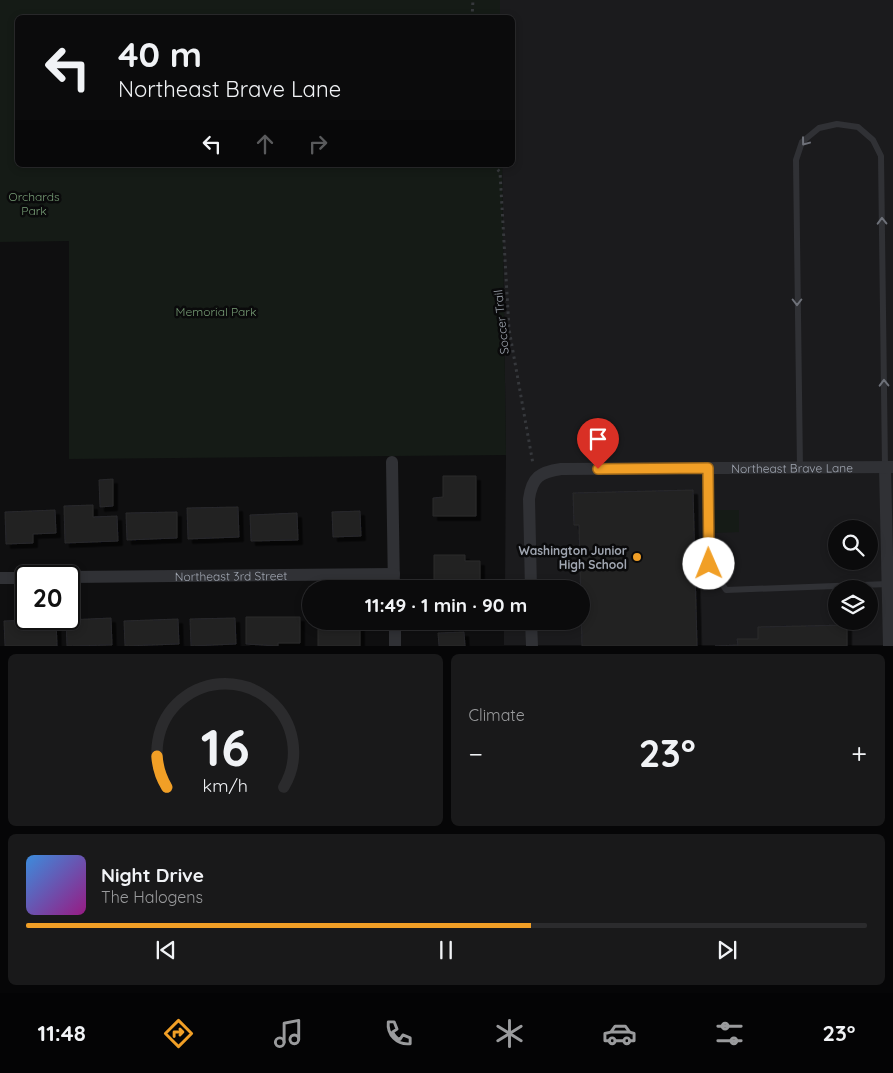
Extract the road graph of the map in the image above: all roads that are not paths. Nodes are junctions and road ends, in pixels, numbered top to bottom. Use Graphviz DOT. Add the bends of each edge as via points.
graph roads {
  1 [pos="392,462"];
  2 [pos="889,467"];
  3 [pos="708,468"];
  4 [pos="800,469"];
  5 [pos="394,574"];
  6 [pos="0,578"];
  7 [pos="15,578"];
  8 [pos="80,578"];
  9 [pos="394,580"];
  10 [pos="531,580"];
  11 [pos="888,584"];
  12 [pos="395,630"];
  13 [pos="531,630"];
  14 [pos="395,646"];
  15 [pos="532,646"];
  16 [pos="890,646"];
  1 -- 5 [label="street"];
  2 -- 4 [label="street, Northeast Brave Lane"];
  2 -- 4 [label="lane, one-way" via="881,156 873,140 858,127 836,124 819,128 802,142 796,160"];
  2 -- 11 [label="street"];
  3 -- 4 [label="street, Northeast Brave Lane"];
  3 -- 10 [label="street, Northeast Brave Lane" via="549,471 530,486"];
  3 -- 11 [label="lane" via="709,564 726,590"];
  5 -- 8 [label="street, Northeast 3rd Street"];
  5 -- 9 [label="street"];
  6 -- 7 [label="street"];
  11 -- 16 [label="street"];
  12 -- 14 [label="street"];
  13 -- 15 [label="street"];
}
